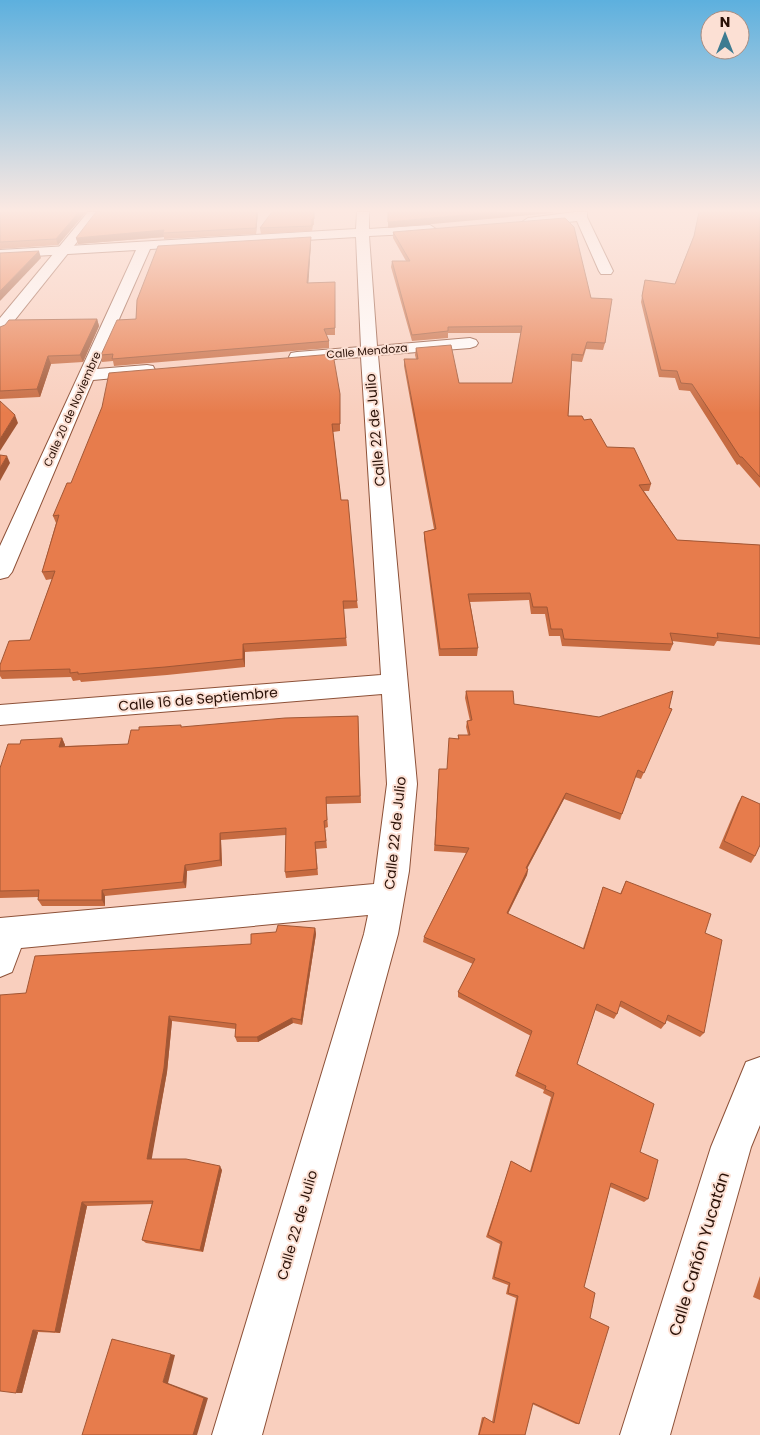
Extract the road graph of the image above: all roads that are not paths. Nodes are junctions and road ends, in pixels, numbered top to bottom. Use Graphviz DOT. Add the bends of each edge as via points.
graph roads {
  1 [pos="41,279"];
  2 [pos="130,279"];
  3 [pos="365,279"];
  4 [pos="0,328"];
  5 [pos="470,343"];
  6 [pos="369,351"];
  7 [pos="281,359"];
  8 [pos="164,369"];
  9 [pos="86,375"];
  10 [pos="0,572"];
  11 [pos="395,683"];
  12 [pos="0,715"];
  13 [pos="388,898"];
  14 [pos="3,943"];
  15 [pos="760,1076"];
  16 [pos="237,1435"];
  17 [pos="645,1435"];
  1 -- 4 [label="street"];
  2 -- 9 [label="street, Calle 20 de Noviembre"];
  3 -- 6 [label="street, Calle 22 de Julio"];
  5 -- 6 [label="street, Calle Mendoza"];
  6 -- 7 [label="street, Calle Mendoza"];
  6 -- 11 [label="street, Calle 22 de Julio"];
  8 -- 9 [label="street"];
  9 -- 10 [label="street, Calle 20 de Noviembre"];
  11 -- 12 [label="street, Calle 16 de Septiembre"];
  11 -- 13 [label="street, Calle 22 de Julio" via="402,784"];
  13 -- 14 [label="street"];
  13 -- 16 [label="street, Calle 22 de Julio" via="381,934"];
  15 -- 17 [label="street, Calle Cañón Yucatán" via="731,1147"];
}
